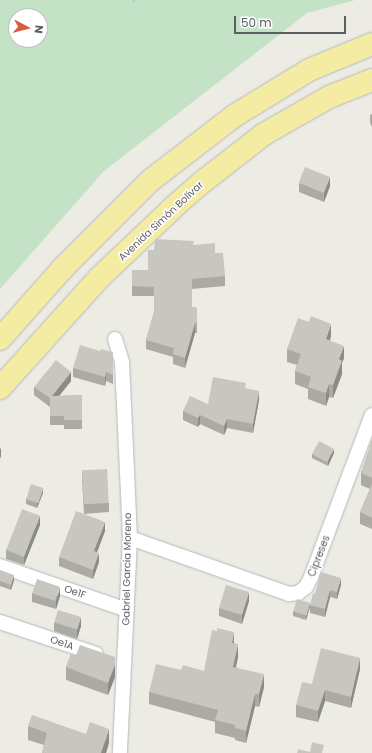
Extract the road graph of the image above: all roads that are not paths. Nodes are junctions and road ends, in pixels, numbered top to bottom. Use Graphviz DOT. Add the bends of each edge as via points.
graph roads {
  1 [pos="372,44"];
  2 [pos="372,80"];
  3 [pos="0,339"];
  4 [pos="115,339"];
  5 [pos="0,388"];
  6 [pos="372,415"];
  7 [pos="130,538"];
  8 [pos="0,566"];
  9 [pos="127,610"];
  10 [pos="1,624"];
  11 [pos="125,664"];
  12 [pos="120,753"];
  1 -- 3 [label="highway" via="309,70 234,116 151,180 63,268"];
  2 -- 5 [label="highway, Avenida Simón Bolívar" via="329,97 264,134 205,180 99,278"];
  4 -- 7 [label="street, Gabriel Garcia Moreno" via="122,362"];
  6 -- 7 [label="street, Cipreses" via="311,577 298,593 289,594"];
  7 -- 9 [label="street, Gabriel Garcia Moreno"];
  8 -- 9 [label="street, Oe1F"];
  9 -- 11 [label="street, Gabriel Garcia Moreno"];
  10 -- 11 [label="street, Oe1A"];
  11 -- 12 [label="street, Gabriel Garcia Moreno"];
}
